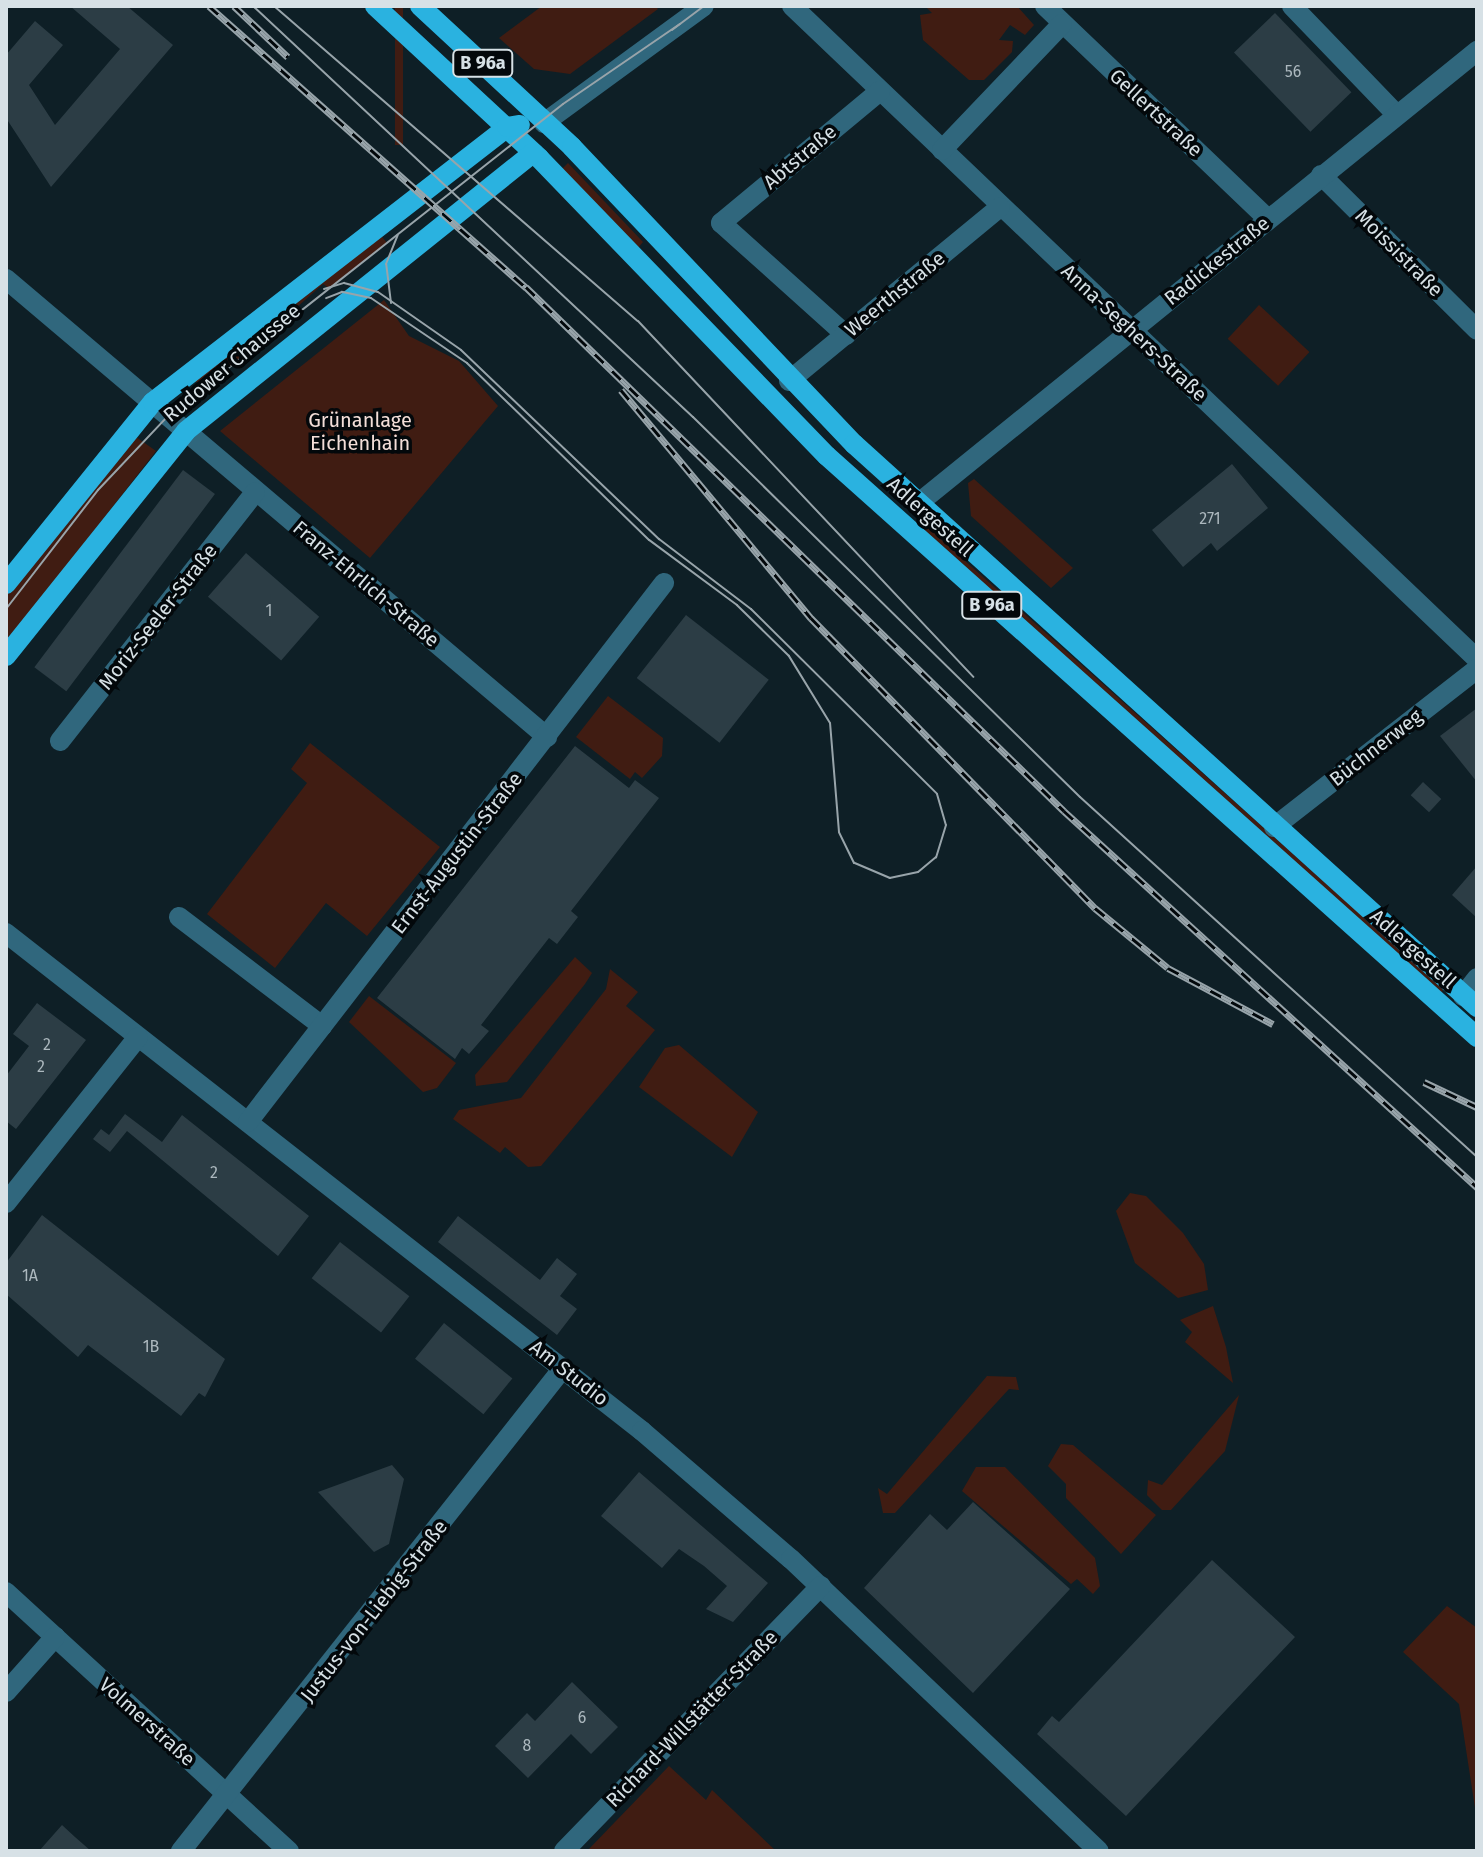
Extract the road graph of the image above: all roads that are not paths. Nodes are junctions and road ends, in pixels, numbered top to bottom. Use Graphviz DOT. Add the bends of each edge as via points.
graph roads {
  1 [pos="375,6"];
  2 [pos="704,6"];
  3 [pos="792,6"];
  4 [pos="1045,6"];
  5 [pos="1292,6"];
  6 [pos="421,7"];
  7 [pos="1062,24"];
  8 [pos="1477,51"];
  9 [pos="880,91"];
  10 [pos="1397,115"];
  11 [pos="544,123"];
  12 [pos="507,127"];
  13 [pos="942,150"];
  14 [pos="533,153"];
  15 [pos="1321,175"];
  16 [pos="1000,207"];
  17 [pos="1268,219"];
  18 [pos="6,279"];
  19 [pos="1477,330"];
  20 [pos="1131,331"];
  21 [pos="846,335"];
  22 [pos="789,381"];
  23 [pos="153,402"];
  24 [pos="186,431"];
  25 [pos="255,492"];
  26 [pos="920,502"];
  27 [pos="664,583"];
  28 [pos="6,584"];
  29 [pos="6,656"];
  30 [pos="1477,659"];
  31 [pos="1477,669"];
  32 [pos="547,737"];
  33 [pos="60,741"];
  34 [pos="1274,827"];
  35 [pos="179,917"];
  36 [pos="6,933"];
  37 [pos="1477,978"];
  38 [pos="1470,1002"];
  39 [pos="1449,1013"];
  40 [pos="322,1026"];
  41 [pos="138,1037"];
  42 [pos="1477,1037"];
  43 [pos="248,1122"];
  44 [pos="6,1203"];
  45 [pos="563,1368"];
  46 [pos="821,1586"];
  47 [pos="6,1592"];
  48 [pos="55,1637"];
  49 [pos="6,1692"];
  50 [pos="229,1796"];
  51 [pos="181,1851"];
  52 [pos="289,1851"];
  53 [pos="564,1851"];
  54 [pos="1099,1851"];
  1 -- 12 [label="main road, Adlergestell / B 96a"];
  2 -- 11 [label="street"];
  3 -- 9 [label="street, Anna-Seghers-Straße"];
  4 -- 7 [label="street, Gellertstraße"];
  5 -- 10 [label="street"];
  6 -- 11 [label="main road, Adlergestell / B 96a"];
  7 -- 13 [label="street"];
  7 -- 17 [label="street, Gellertstraße"];
  8 -- 10 [label="street, Radickestraße"];
  9 -- 13 [label="street, Anna-Seghers-Straße"];
  9 -- 21 [label="street, Abtstraße" via="721,223"];
  10 -- 15 [label="street, Radickestraße"];
  11 -- 12 [label="main road"];
  11 -- 14 [label="main road"];
  11 -- 22 [label="main road, Adlergestell / B 96a"];
  12 -- 14 [label="main road, Adlergestell / B 96a"];
  12 -- 23 [label="main road, Rudower Chaussee"];
  13 -- 16 [label="street, Anna-Seghers-Straße"];
  14 -- 24 [label="main road, Rudower Chaussee"];
  14 -- 39 [label="main road, Adlergestell / B 96a" via="827,456"];
  15 -- 17 [label="street, Radickestraße"];
  15 -- 19 [label="street, Moissistraße"];
  16 -- 20 [label="street, Anna-Seghers-Straße"];
  16 -- 21 [label="street, Weerthstraße"];
  17 -- 20 [label="street, Radickestraße"];
  18 -- 23 [label="street, Franz-Ehrlich-Straße"];
  20 -- 26 [label="street, Radickestraße"];
  20 -- 30 [label="street, Anna-Seghers-Straße"];
  21 -- 22 [label="street, Weerthstraße"];
  22 -- 26 [label="main road, Adlergestell / B 96a"];
  23 -- 24 [label="street, Franz-Ehrlich-Straße"];
  23 -- 28 [label="main road, Rudower Chaussee"];
  24 -- 25 [label="street, Franz-Ehrlich-Straße"];
  24 -- 29 [label="main road, Rudower Chaussee"];
  25 -- 32 [label="street, Franz-Ehrlich-Straße"];
  25 -- 33 [label="street, Moriz-Seeler-Straße"];
  26 -- 34 [label="main road, Adlergestell / B 96a"];
  27 -- 32 [label="street, Ernst-Augustin-Straße"];
  31 -- 34 [label="street, Büchnerweg"];
  32 -- 40 [label="street, Ernst-Augustin-Straße"];
  34 -- 38 [label="main road, Adlergestell / B 96a"];
  35 -- 40 [label="street"];
  36 -- 41 [label="street, Am Studio"];
  37 -- 38 [label="street"];
  38 -- 39 [label="main road"];
  39 -- 42 [label="main road, Adlergestell / B 96a"];
  40 -- 43 [label="street, Ernst-Augustin-Straße"];
  41 -- 43 [label="street, Am Studio"];
  41 -- 44 [label="street"];
  43 -- 45 [label="street, Am Studio"];
  45 -- 46 [label="street, Am Studio"];
  45 -- 50 [label="street, Justus-von-Liebig-Straße"];
  46 -- 53 [label="street, Richard-Willstätter-Straße"];
  46 -- 54 [label="street, Am Studio"];
  47 -- 48 [label="street, Volmerstraße"];
  48 -- 49 [label="street"];
  48 -- 50 [label="street, Volmerstraße"];
  50 -- 51 [label="street, Justus-von-Liebig-Straße"];
  50 -- 52 [label="street, Volmerstraße"];
}
